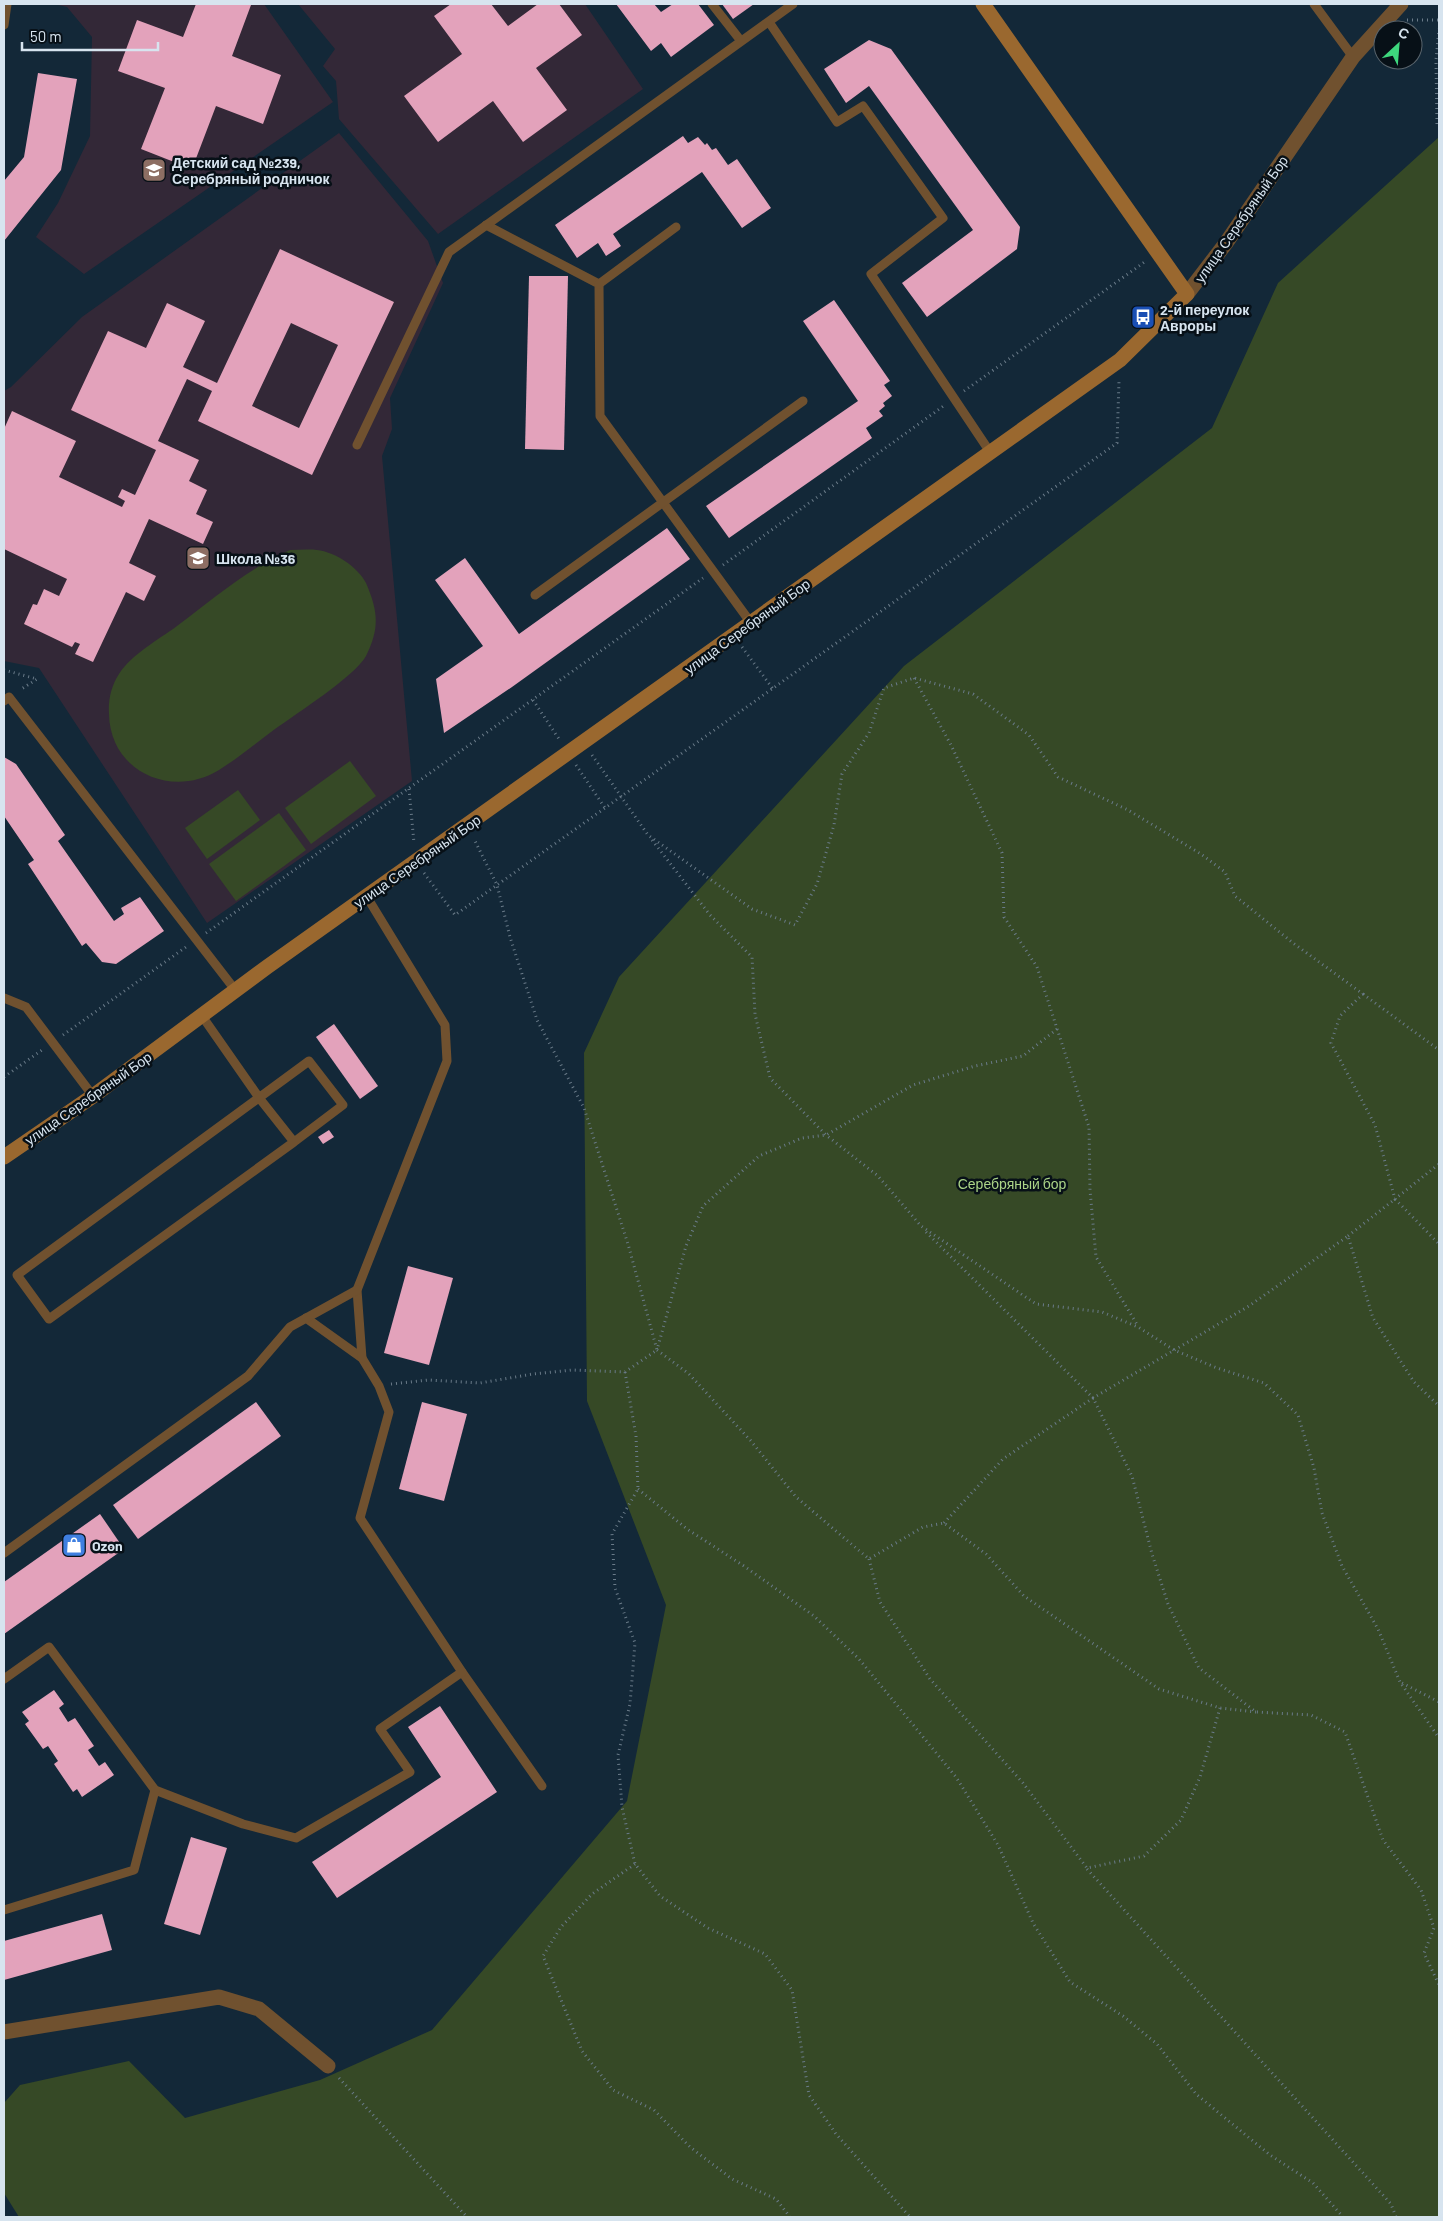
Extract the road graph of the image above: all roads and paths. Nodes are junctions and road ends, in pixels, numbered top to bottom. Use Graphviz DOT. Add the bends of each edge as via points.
graph roads {
  1 [pos="7,4"];
  2 [pos="712,4"];
  3 [pos="793,4"];
  4 [pos="983,4"];
  5 [pos="1314,4"];
  6 [pos="1401,4"];
  7 [pos="1387,19"];
  8 [pos="1439,20"];
  9 [pos="768,22"];
  10 [pos="4,25"];
  11 [pos="1439,29"];
  12 [pos="741,42"];
  13 [pos="1353,57"];
  14 [pos="1437,124"];
  15 [pos="486,225"];
  16 [pos="676,227"];
  17 [pos="1158,252"];
  18 [pos="599,284"];
  19 [pos="1187,294"];
  20 [pos="1120,360"];
  21 [pos="954,399"];
  22 [pos="803,401"];
  23 [pos="357,445"];
  24 [pos="990,452"];
  25 [pos="664,503"];
  26 [pos="713,571"];
  27 [pos="535,595"];
  28 [pos="751,623"];
  29 [pos="733,636"];
  30 [pos="4,670"];
  31 [pos="914,678"];
  32 [pos="773,689"];
  33 [pos="6,699"];
  34 [pos="583,743"];
  35 [pos="409,788"];
  36 [pos="620,797"];
  37 [pos="468,825"];
  38 [pos="648,836"];
  39 [pos="415,862"];
  40 [pos="497,886"];
  41 [pos="367,897"];
  42 [pos="196,940"];
  43 [pos="236,991"];
  44 [pos="1363,994"];
  45 [pos="4,998"];
  46 [pos="202,1016"];
  47 [pos="1057,1029"];
  48 [pos="53,1043"];
  49 [pos="1439,1050"];
  50 [pos="4,1078"];
  51 [pos="93,1096"];
  52 [pos="260,1099"];
  53 [pos="826,1135"];
  54 [pos="294,1142"];
  55 [pos="4,1157"];
  56 [pos="1439,1164"];
  57 [pos="1395,1199"];
  58 [pos="921,1226"];
  59 [pos="1348,1236"];
  60 [pos="1439,1244"];
  61 [pos="358,1290"];
  62 [pos="306,1318"];
  63 [pos="1138,1327"];
  64 [pos="657,1350"];
  65 [pos="1174,1350"];
  66 [pos="362,1358"];
  67 [pos="624,1372"];
  68 [pos="379,1386"];
  69 [pos="1094,1398"];
  70 [pos="1439,1406"];
  71 [pos="638,1489"];
  72 [pos="944,1523"];
  73 [pos="4,1553"];
  74 [pos="869,1559"];
  75 [pos="462,1672"];
  76 [pos="4,1679"];
  77 [pos="1400,1682"];
  78 [pos="1439,1702"];
  79 [pos="1220,1708"];
  80 [pos="1256,1712"];
  81 [pos="1439,1738"];
  82 [pos="542,1786"];
  83 [pos="155,1790"];
  84 [pos="635,1864"];
  85 [pos="1087,1868"];
  86 [pos="4,1910"];
  87 [pos="1439,1985"];
  88 [pos="4,2032"];
  89 [pos="328,2066"];
  90 [pos="467,2217"];
  91 [pos="790,2217"];
  92 [pos="910,2217"];
  93 [pos="1343,2217"];
  94 [pos="1396,2217"];
  1 -- 10 [label="lane"];
  2 -- 12 [label="lane"];
  3 -- 9 [label="lane"];
  4 -- 17 [label="street"];
  5 -- 13 [label="lane"];
  6 -- 7 [label="street, улица Серебряный Бор"];
  7 -- 8 [label="path"];
  7 -- 13 [label="street, улица Серебряный Бор"];
  9 -- 12 [label="lane"];
  9 -- 21 [label="lane" via="837,122 863,106 943,218 871,274"];
  11 -- 14 [label="path"];
  12 -- 15 [label="lane"];
  13 -- 19 [label="street, улица Серебряный Бор" via="1226,243"];
  15 -- 18 [label="lane"];
  15 -- 23 [label="lane" via="449,252"];
  16 -- 18 [label="lane"];
  17 -- 19 [label="street"];
  17 -- 21 [label="path"];
  18 -- 25 [label="lane" via="600,416"];
  19 -- 20 [label="street, улица Серебряный Бор"];
  20 -- 24 [label="street, улица Серебряный Бор"];
  20 -- 32 [label="path" via="1117,443"];
  21 -- 24 [label="lane"];
  21 -- 26 [label="path"];
  22 -- 25 [label="lane"];
  24 -- 28 [label="street, улица Серебряный Бор"];
  25 -- 26 [label="lane"];
  25 -- 27 [label="lane"];
  26 -- 28 [label="lane"];
  26 -- 35 [label="path"];
  28 -- 29 [label="street, улица Серебряный Бор"];
  29 -- 32 [label="path"];
  29 -- 34 [label="street, улица Серебряный Бор"];
  30 -- 33 [label="path" via="37,679"];
  31 -- 38 [label="path" via="884,688 869,733 842,774 834,825 817,884 795,925 752,909"];
  31 -- 44 [label="path" via="973,694 1030,735 1058,777 1128,810 1201,854 1225,872 1234,896"];
  31 -- 47 [label="path" via="951,745 1002,853 1004,918 1037,967"];
  32 -- 36 [label="path"];
  33 -- 42 [label="lane"];
  34 -- 36 [label="path"];
  34 -- 37 [label="street, улица Серебряный Бор"];
  35 -- 39 [label="path"];
  35 -- 42 [label="path"];
  36 -- 38 [label="path"];
  36 -- 40 [label="path"];
  37 -- 39 [label="street, улица Серебряный Бор"];
  37 -- 40 [label="path"];
  38 -- 53 [label="path" via="710,915 752,958 755,1014 770,1078"];
  39 -- 40 [label="path" via="455,915"];
  39 -- 41 [label="street, улица Серебряный Бор"];
  40 -- 64 [label="path" via="537,1020 584,1108 628,1244"];
  41 -- 43 [label="street, улица Серебряный Бор"];
  41 -- 61 [label="lane" via="445,1025 447,1061"];
  42 -- 43 [label="lane"];
  42 -- 48 [label="path"];
  43 -- 46 [label="street, улица Серебряный Бор"];
  44 -- 49 [label="path"];
  44 -- 57 [label="path" via="1340,1016 1332,1042 1375,1125"];
  45 -- 48 [label="lane" via="26,1008"];
  46 -- 51 [label="street, улица Серебряный Бор"];
  46 -- 52 [label="lane"];
  47 -- 53 [label="path" via="1023,1056 974,1066 913,1085"];
  47 -- 63 [label="path" via="1089,1127 1096,1257"];
  48 -- 50 [label="path"];
  48 -- 51 [label="lane"];
  51 -- 55 [label="street, улица Серебряный Бор"];
  52 -- 54 [label="lane"];
  52 -- 54 [label="lane" via="309,1061 343,1105"];
  52 -- 54 [label="lane" via="17,1275 49,1319"];
  53 -- 58 [label="path" via="878,1176"];
  53 -- 64 [label="path" via="802,1138 759,1156 703,1206 686,1246"];
  56 -- 57 [label="path"];
  57 -- 59 [label="path"];
  57 -- 60 [label="path"];
  58 -- 63 [label="path" via="1036,1304 1102,1312"];
  58 -- 69 [label="path"];
  59 -- 65 [label="path" via="1249,1306"];
  59 -- 70 [label="path" via="1373,1318 1414,1382"];
  61 -- 62 [label="lane"];
  61 -- 66 [label="lane"];
  62 -- 66 [label="lane"];
  62 -- 73 [label="lane" via="290,1327 248,1376"];
  63 -- 65 [label="path"];
  64 -- 67 [label="path"];
  64 -- 74 [label="path" via="689,1374 751,1441 796,1497"];
  65 -- 69 [label="path"];
  65 -- 77 [label="path" via="1264,1383 1298,1415 1314,1468 1322,1513 1342,1566 1378,1629"];
  66 -- 68 [label="lane"];
  67 -- 68 [label="path" via="572,1370 480,1383 429,1380"];
  67 -- 71 [label="path" via="636,1436"];
  68 -- 75 [label="lane" via="388,1412 360,1518"];
  69 -- 72 [label="path" via="1003,1458"];
  69 -- 80 [label="path" via="1132,1476 1168,1604 1199,1668"];
  71 -- 84 [label="path" via="612,1534 615,1588 635,1643 630,1704 618,1755 622,1807"];
  71 -- 93 [label="path" via="687,1529 814,1616 859,1659 956,1777 998,1845 1033,1923 1070,1982 1123,2016 1157,2044 1196,2094 1270,2155 1313,2183"];
  72 -- 74 [label="path" via="923,1527"];
  72 -- 79 [label="path" via="986,1554 1024,1596 1159,1689"];
  74 -- 85 [label="path" via="880,1602 930,1679 1023,1783"];
  75 -- 82 [label="lane"];
  75 -- 83 [label="lane" via="380,1729 410,1772 296,1838 243,1824"];
  76 -- 83 [label="lane" via="48,1648"];
  77 -- 78 [label="path"];
  77 -- 81 [label="path"];
  79 -- 80 [label="path"];
  79 -- 85 [label="path" via="1200,1777 1181,1820 1144,1856"];
  80 -- 87 [label="path" via="1311,1715 1345,1732 1383,1840 1421,1890 1434,1928 1424,1953"];
  83 -- 86 [label="lane" via="134,1870"];
  84 -- 91 [label="path" via="592,1894 561,1927 543,1956 562,2006 582,2051 613,2090 654,2110 697,2152 732,2179 776,2200"];
  84 -- 92 [label="path" via="660,1896 708,1928 765,1954 792,1990 809,2095 836,2134"];
  85 -- 94 [label="path" via="1391,2204"];
  88 -- 89 [label="street" via="219,1997 259,2009"];
  89 -- 90 [label="path"];
}
